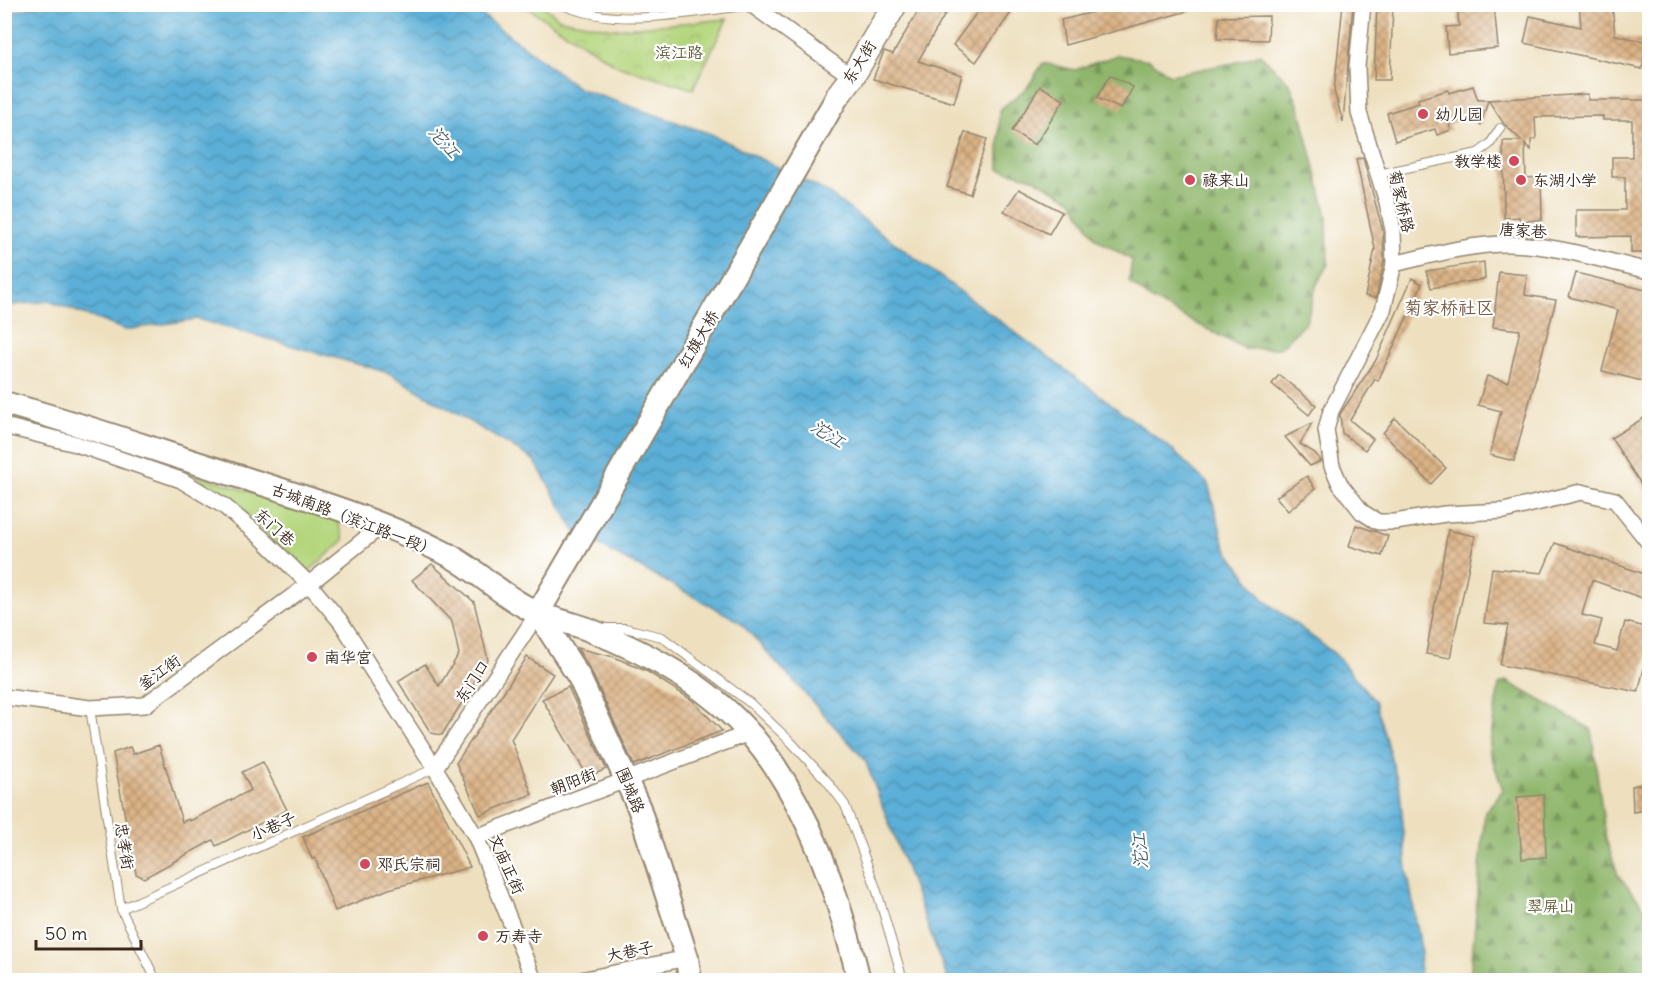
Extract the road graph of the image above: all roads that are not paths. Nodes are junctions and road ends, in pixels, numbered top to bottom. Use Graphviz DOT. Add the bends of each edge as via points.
graph roads {
  1 [pos="560,4"];
  2 [pos="883,4"];
  3 [pos="895,4"];
  4 [pos="1363,4"];
  5 [pos="752,6"];
  6 [pos="845,81"];
  7 [pos="1500,128"];
  8 [pos="1378,174"];
  9 [pos="1394,264"];
  10 [pos="1650,271"];
  11 [pos="4,402"];
  12 [pos="4,426"];
  13 [pos="381,526"];
  14 [pos="1650,544"];
  15 [pos="309,584"];
  16 [pos="538,614"];
  17 [pos="585,628"];
  18 [pos="4,697"];
  19 [pos="90,708"];
  20 [pos="749,733"];
  21 [pos="435,768"];
  22 [pos="627,780"];
  23 [pos="476,837"];
  24 [pos="121,909"];
  25 [pos="687,957"];
  26 [pos="156,981"];
  27 [pos="534,981"];
  28 [pos="581,981"];
  29 [pos="690,981"];
  30 [pos="859,981"];
  31 [pos="903,981"];
  1 -- 5 [label="lane" via="583,15 632,18"];
  2 -- 6 [label="main road, 东大街"];
  3 -- 6 [label="main road, 东大街"];
  4 -- 8 [label="street, 菊家桥路" via="1357,94"];
  5 -- 6 [label="street"];
  6 -- 16 [label="street, 红旗大桥"];
  7 -- 8 [label="lane" via="1491,144 1478,153"];
  8 -- 9 [label="street, 菊家桥路" via="1393,230"];
  9 -- 10 [label="street, 唐家巷" via="1470,247 1509,244"];
  9 -- 14 [label="street, 菊家桥路" via="1383,310 1331,411 1326,430 1332,466 1340,484 1362,512 1378,522 1395,522 1504,511 1581,492 1615,500"];
  11 -- 13 [label="street, 古城南路（滨江路一段）" via="323,503"];
  12 -- 15 [label="street, 东门巷" via="76,444 181,480 232,513"];
  13 -- 15 [label="street, 釜江街"];
  13 -- 16 [label="street, 古城南路（滨江路一段）" via="448,555"];
  15 -- 19 [label="street, 釜江街" via="145,705"];
  15 -- 21 [label="street, 东门巷" via="341,622"];
  16 -- 17 [label="street, 古城南路（滨江路一段）"];
  16 -- 21 [label="street, 东门口"];
  16 -- 22 [label="street, 围城路" via="579,677"];
  17 -- 20 [label="street, 古城南路（滨江路一段）" via="669,668 707,695"];
  17 -- 31 [label="lane" via="625,628 662,637 750,703 791,742 845,805 876,888"];
  18 -- 19 [label="street, 釜江街"];
  19 -- 24 [label="lane, 忠孝街"];
  20 -- 22 [label="street, 朝阳街"];
  20 -- 30 [label="street, 古城南路（滨江路一段）" via="781,774 810,830 846,927"];
  21 -- 23 [label="street, 文庙正街"];
  21 -- 24 [label="lane, 小巷子"];
  22 -- 23 [label="street, 朝阳街"];
  22 -- 25 [label="street, 围城路"];
  23 -- 27 [label="street, 文庙正街"];
  24 -- 26 [label="lane, 忠孝街"];
  25 -- 28 [label="street, 大巷子"];
  25 -- 29 [label="street, 围城路"];
}
